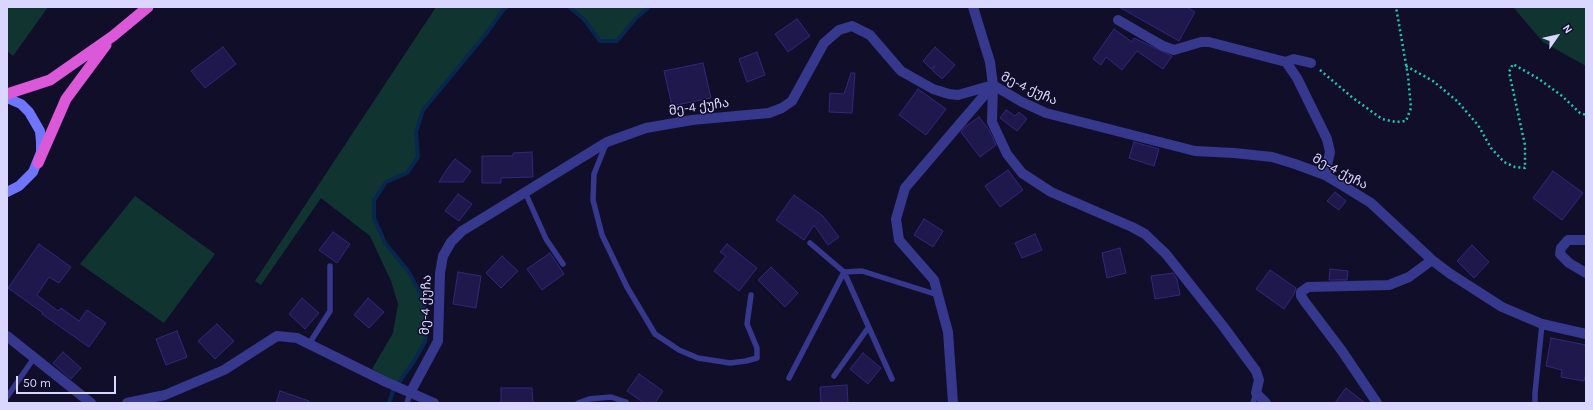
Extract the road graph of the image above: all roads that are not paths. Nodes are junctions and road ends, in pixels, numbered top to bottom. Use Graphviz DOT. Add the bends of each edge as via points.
graph roads {
  1 [pos="148,7"];
  2 [pos="973,7"];
  3 [pos="1118,20"];
  4 [pos="113,36"];
  5 [pos="1286,62"];
  6 [pos="1312,63"];
  7 [pos="992,85"];
  8 [pos="7,94"];
  9 [pos="7,98"];
  10 [pos="607,142"];
  11 [pos="38,163"];
  12 [pos="1325,176"];
  13 [pos="7,192"];
  14 [pos="525,192"];
  15 [pos="1586,240"];
  16 [pos="810,243"];
  17 [pos="1432,260"];
  18 [pos="564,264"];
  19 [pos="330,266"];
  20 [pos="844,272"];
  21 [pos="1586,273"];
  22 [pos="751,295"];
  23 [pos="938,295"];
  24 [pos="1542,324"];
  25 [pos="868,328"];
  26 [pos="1586,334"];
  27 [pos="7,336"];
  28 [pos="309,344"];
  29 [pos="34,358"];
  30 [pos="834,376"];
  31 [pos="788,378"];
  32 [pos="892,379"];
  33 [pos="410,393"];
  34 [pos="7,396"];
  35 [pos="1255,398"];
  36 [pos="626,402"];
  37 [pos="91,403"];
  38 [pos="127,403"];
  39 [pos="407,403"];
  40 [pos="434,403"];
  41 [pos="578,403"];
  42 [pos="953,403"];
  43 [pos="1266,403"];
  44 [pos="1377,403"];
  45 [pos="1536,403"];
  1 -- 4 [label="highway"];
  2 -- 7 [label="street" via="990,62"];
  3 -- 5 [label="street" via="1174,50 1209,42"];
  4 -- 8 [label="highway" via="50,80"];
  4 -- 11 [label="highway" via="66,99"];
  5 -- 6 [label="street" via="1294,59"];
  5 -- 12 [label="street" via="1297,78 1327,139 1330,152"];
  7 -- 10 [label="street, მე-4 ქუჩა" via="958,95 932,89 901,71 870,35 852,26 839,30 824,43 792,101 782,108 769,113 692,120 646,128"];
  7 -- 12 [label="street, მე-4 ქუჩა" via="1046,113 1194,151 1272,157"];
  7 -- 23 [label="street" via="905,188 896,219 899,240 934,280"];
  7 -- 35 [label="street" via="992,122 1007,154 1022,173 1051,192 1145,234 1170,260 1256,371 1259,380"];
  9 -- 11 [label="main road" via="21,104 29,112 40,131 41,152"];
  10 -- 14 [label="street, მე-4 ქუჩა"];
  10 -- 22 [label="lane" via="594,174 593,200 606,242 627,287 655,334 679,350 698,358 730,363 757,358 758,348 747,324"];
  11 -- 13 [label="main road" via="27,180"];
  12 -- 17 [label="street, მე-4 ქუჩა" via="1371,204"];
  14 -- 18 [label="lane" via="546,239"];
  14 -- 33 [label="street, მე-4 ქუჩა" via="462,231 451,242 443,256 440,273 438,342"];
  15 -- 21 [label="street" via="1568,240 1561,248 1560,254"];
  16 -- 20 [label="lane"];
  17 -- 24 [label="street, მე-4 ქუჩა" via="1502,307"];
  17 -- 44 [label="street" via="1408,277 1389,285 1308,287 1301,292 1305,302"];
  19 -- 28 [label="lane" via="330,311"];
  20 -- 23 [label="lane" via="862,272"];
  20 -- 25 [label="lane"];
  20 -- 31 [label="lane"];
  23 -- 42 [label="street" via="948,332"];
  24 -- 26 [label="street, მე-4 ქუჩა"];
  24 -- 45 [label="lane"];
  25 -- 30 [label="lane"];
  25 -- 32 [label="lane"];
  27 -- 29 [label="street"];
  28 -- 33 [label="street"];
  28 -- 38 [label="street" via="296,338 277,336 224,370 165,395"];
  29 -- 34 [label="lane"];
  29 -- 37 [label="street"];
  33 -- 39 [label="lane"];
  33 -- 40 [label="street"];
  35 -- 43 [label="street"];
  36 -- 41 [label="lane" via="611,397"];
}
